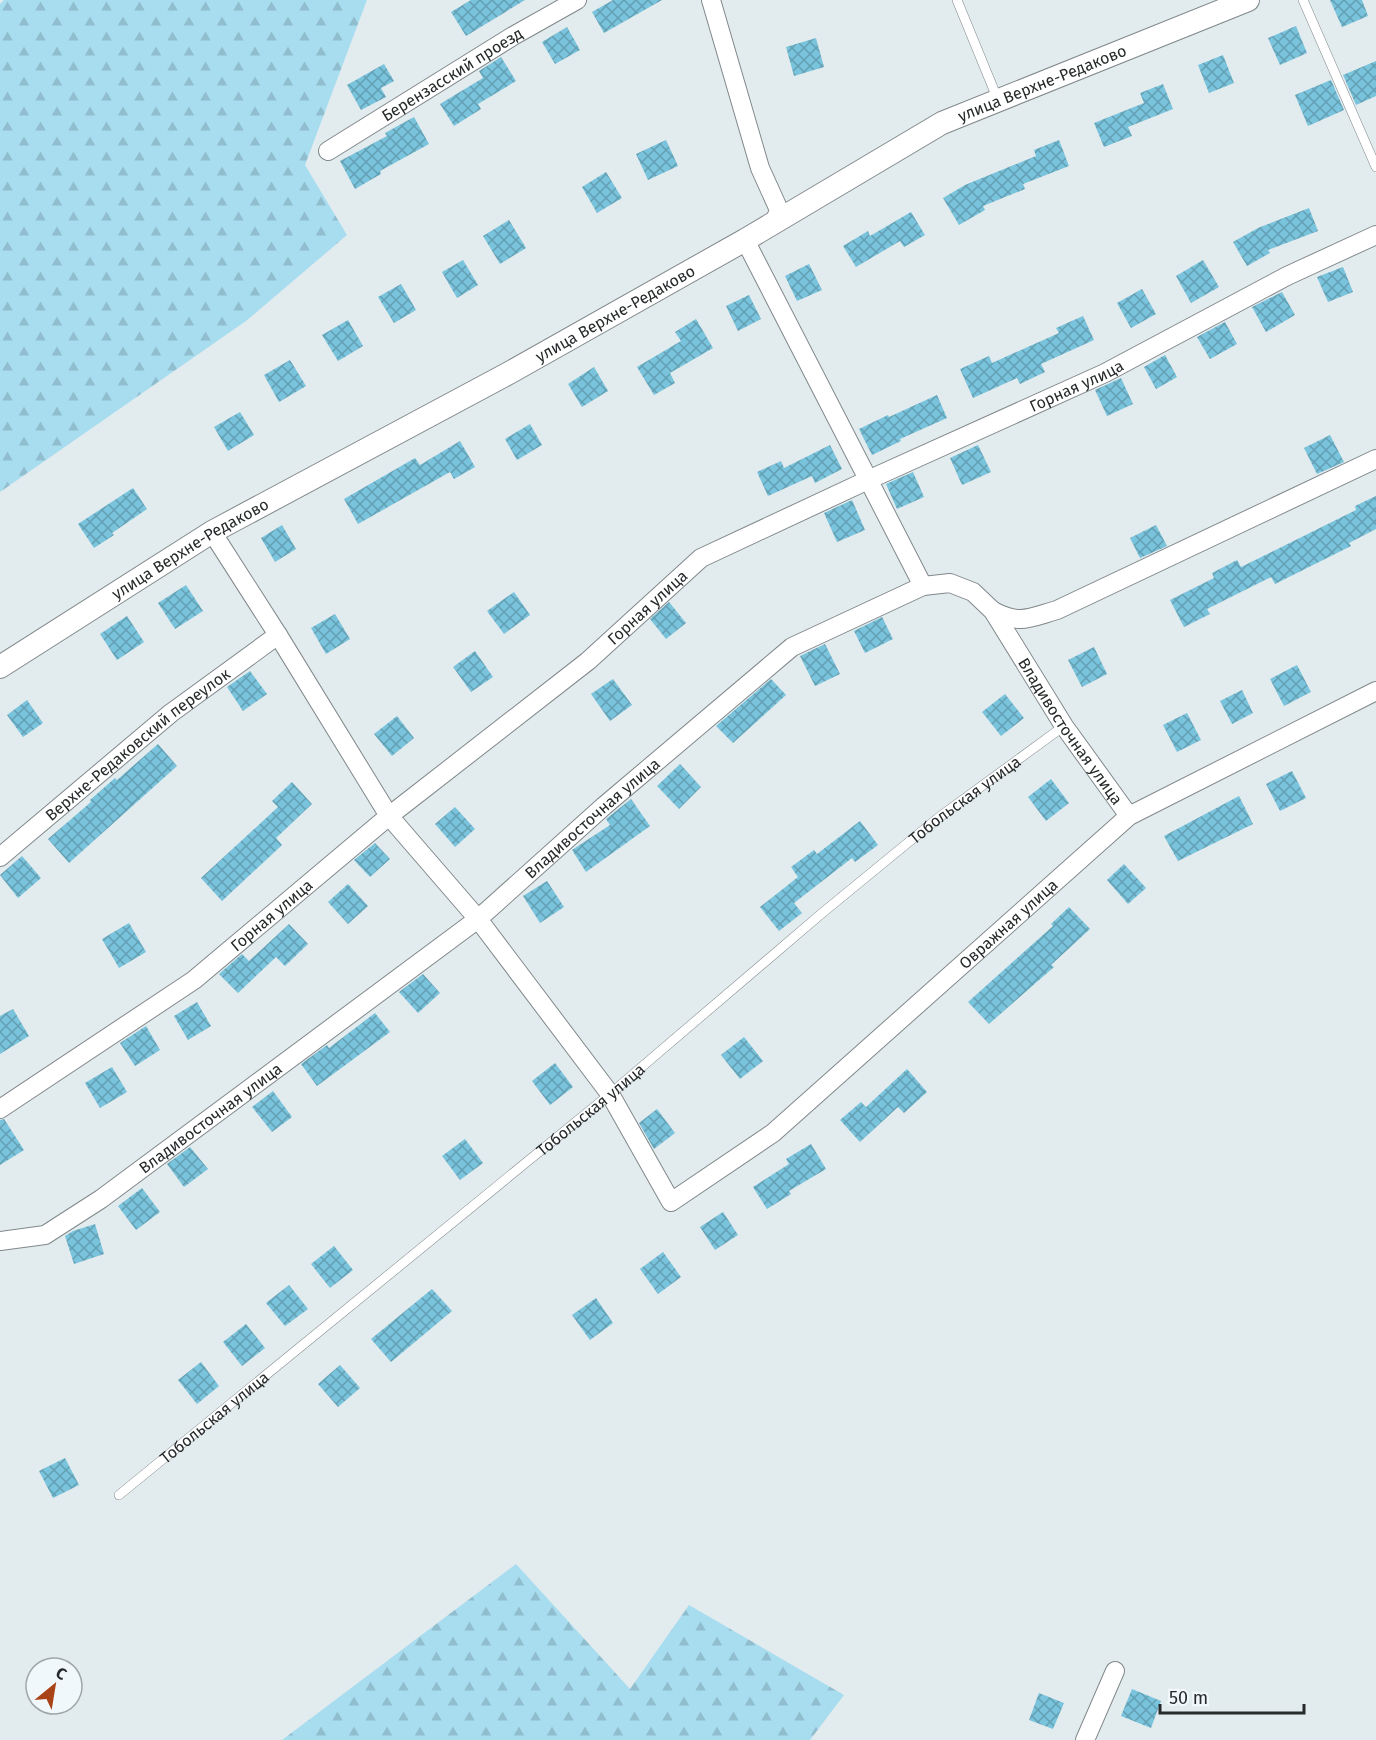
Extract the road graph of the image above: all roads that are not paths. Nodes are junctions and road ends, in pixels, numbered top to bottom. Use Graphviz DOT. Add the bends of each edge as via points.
graph roads {
  1 [pos="577,0"];
  2 [pos="711,0"];
  3 [pos="957,0"];
  4 [pos="1248,0"];
  5 [pos="1304,0"];
  6 [pos="998,100"];
  7 [pos="328,151"];
  8 [pos="1376,167"];
  9 [pos="774,223"];
  10 [pos="1376,235"];
  11 [pos="745,240"];
  12 [pos="1376,459"];
  13 [pos="867,480"];
  14 [pos="212,532"];
  15 [pos="923,586"];
  16 [pos="993,611"];
  17 [pos="278,635"];
  18 [pos="0,667"];
  19 [pos="1376,691"];
  20 [pos="1064,726"];
  21 [pos="389,816"];
  22 [pos="1129,816"];
  23 [pos="0,857"];
  24 [pos="478,919"];
  25 [pos="610,1094"];
  26 [pos="0,1109"];
  27 [pos="0,1241"];
  28 [pos="120,1495"];
  29 [pos="1115,1671"];
  30 [pos="1085,1740"];
  1 -- 7 [label="street, Берензасский проезд"];
  2 -- 9 [label="street" via="760,168 779,210"];
  3 -- 6 [label="lane"];
  4 -- 6 [label="street, улица Верхне-Редаково"];
  5 -- 8 [label="lane"];
  6 -- 9 [label="street, улица Верхне-Редаково" via="942,123"];
  9 -- 11 [label="street, улица Верхне-Редаково"];
  10 -- 13 [label="street, Горная улица" via="1287,276 1105,373"];
  11 -- 13 [label="street"];
  11 -- 14 [label="street, улица Верхне-Редаково"];
  12 -- 16 [label="street" via="1057,610 1024,619 1010,619"];
  13 -- 15 [label="street"];
  13 -- 21 [label="street, Горная улица" via="701,558 588,661"];
  14 -- 17 [label="street"];
  14 -- 18 [label="street, улица Верхне-Редаково"];
  15 -- 16 [label="street, Владивосточная улица" via="950,583 973,592"];
  15 -- 24 [label="street, Владивосточная улица" via="792,647"];
  16 -- 20 [label="street, Владивосточная улица"];
  17 -- 21 [label="street"];
  17 -- 23 [label="street, Верхне-Редаковский переулок" via="171,713"];
  19 -- 22 [label="street, Овражная улица"];
  20 -- 22 [label="street, Владивосточная улица"];
  20 -- 25 [label="lane, Тобольская улица" via="938,818"];
  21 -- 24 [label="street"];
  21 -- 26 [label="street, Горная улица" via="194,980"];
  22 -- 25 [label="street, Овражная улица" via="773,1133 670,1202"];
  24 -- 25 [label="street"];
  24 -- 27 [label="street, Владивосточная улица" via="101,1199 45,1236"];
  25 -- 28 [label="lane, Тобольская улица"];
  29 -- 30 [label="street"];
}
